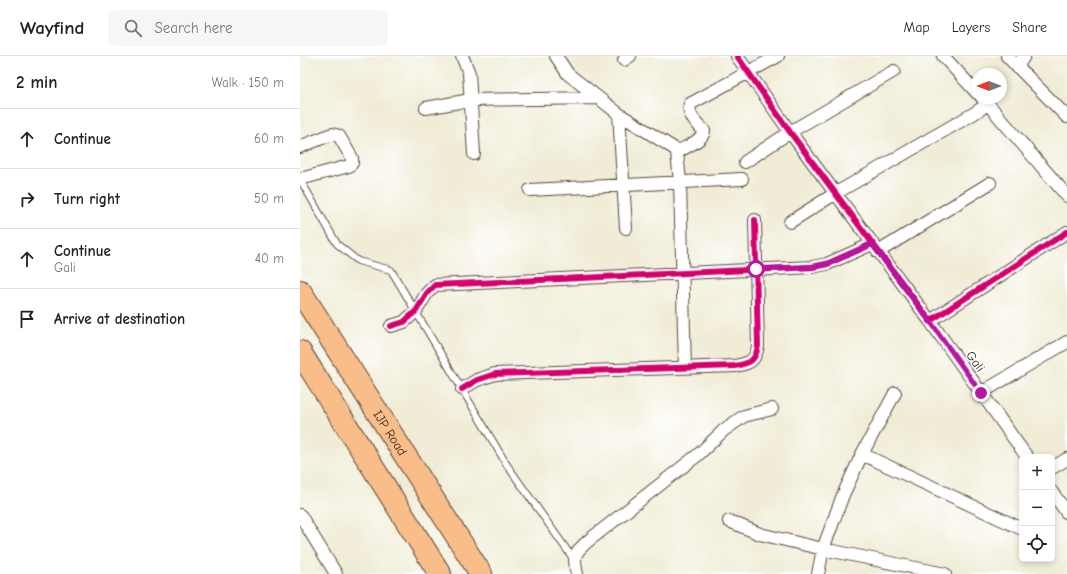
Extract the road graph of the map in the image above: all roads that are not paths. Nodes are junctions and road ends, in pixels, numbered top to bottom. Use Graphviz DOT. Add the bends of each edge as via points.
graph roads {
  1 [pos="462,56"];
  2 [pos="556,56"];
  3 [pos="737,56"];
  4 [pos="778,56"];
  5 [pos="943,56"];
  6 [pos="1006,56"];
  7 [pos="1024,56"];
  8 [pos="1017,67"];
  9 [pos="894,71"];
  10 [pos="748,72"];
  11 [pos="971,86"];
  12 [pos="598,98"];
  13 [pos="470,100"];
  14 [pos="982,104"];
  15 [pos="988,104"];
  16 [pos="426,108"];
  17 [pos="619,114"];
  18 [pos="1067,117"];
  19 [pos="790,132"];
  20 [pos="300,147"];
  21 [pos="677,152"];
  22 [pos="474,154"];
  23 [pos="745,162"];
  24 [pos="300,179"];
  25 [pos="742,179"];
  26 [pos="680,182"];
  27 [pos="990,183"];
  28 [pos="624,185"];
  29 [pos="530,190"];
  30 [pos="836,193"];
  31 [pos="1067,196"];
  32 [pos="755,220"];
  33 [pos="790,222"];
  34 [pos="626,228"];
  35 [pos="1067,232"];
  36 [pos="875,248"];
  37 [pos="756,269"];
  38 [pos="682,273"];
  39 [pos="300,291"];
  40 [pos="416,311"];
  41 [pos="930,321"];
  42 [pos="391,326"];
  43 [pos="1067,342"];
  44 [pos="300,352"];
  45 [pos="685,368"];
  46 [pos="462,389"];
  47 [pos="895,392"];
  48 [pos="981,393"];
  49 [pos="772,409"];
  50 [pos="862,454"];
  51 [pos="1025,454"];
  52 [pos="1067,459"];
  53 [pos="1055,466"];
  54 [pos="1055,496"];
  55 [pos="1067,513"];
  56 [pos="300,515"];
  57 [pos="730,522"];
  58 [pos="1019,528"];
  59 [pos="823,549"];
  60 [pos="574,560"];
  61 [pos="336,574"];
  62 [pos="440,574"];
  63 [pos="481,574"];
  64 [pos="577,574"];
  65 [pos="818,574"];
  66 [pos="946,574"];
  1 -- 13 [label="street" via="469,73"];
  2 -- 12 [label="street" via="568,74"];
  3 -- 10 [label="street, Gali"];
  4 -- 10 [label="street"];
  5 -- 11 [label="street"];
  6 -- 8 [label="street"];
  7 -- 8 [label="street"];
  8 -- 18 [label="street"];
  9 -- 19 [label="street"];
  10 -- 19 [label="street, Gali"];
  10 -- 21 [label="street" via="690,104 690,115 704,134"];
  12 -- 13 [label="street"];
  12 -- 17 [label="street"];
  13 -- 16 [label="street"];
  13 -- 22 [label="street"];
  14 -- 30 [label="street" via="973,114"];
  15 -- 31 [label="street"];
  17 -- 21 [label="street"];
  17 -- 28 [label="street"];
  19 -- 23 [label="street"];
  19 -- 30 [label="street, Gali"];
  20 -- 24 [label="street" via="332,134 340,136 352,162 349,166"];
  21 -- 26 [label="street"];
  24 -- 40 [label="lane" via="337,244 358,261 391,270"];
  25 -- 26 [label="street"];
  26 -- 28 [label="street"];
  26 -- 38 [label="street"];
  27 -- 36 [label="street"];
  28 -- 29 [label="street"];
  28 -- 34 [label="street"];
  30 -- 33 [label="street"];
  30 -- 36 [label="street, Gali"];
  32 -- 37 [label="street"];
  35 -- 41 [label="street"];
  36 -- 37 [label="street" via="812,267"];
  36 -- 41 [label="street, Gali"];
  37 -- 38 [label="street"];
  37 -- 45 [label="street" via="756,356 748,364"];
  38 -- 40 [label="street" via="435,284"];
  38 -- 45 [label="street"];
  39 -- 63 [label="highway, IJP Road"];
  40 -- 42 [label="street" via="404,322"];
  40 -- 46 [label="lane"];
  41 -- 48 [label="street, Gali"];
  43 -- 48 [label="street"];
  44 -- 62 [label="highway"];
  45 -- 46 [label="street" via="495,374"];
  46 -- 60 [label="lane" via="507,465"];
  47 -- 50 [label="street"];
  48 -- 51 [label="street, Gali"];
  49 -- 60 [label="street" via="744,416 724,430 699,454 578,550"];
  50 -- 58 [label="street"];
  50 -- 59 [label="street" via="843,495"];
  52 -- 53 [label="street"];
  54 -- 55 [label="street"];
  56 -- 61 [label="street"];
  57 -- 59 [label="street" via="760,534"];
  59 -- 65 [label="street"];
  59 -- 66 [label="street"];
  60 -- 64 [label="street"];
}
